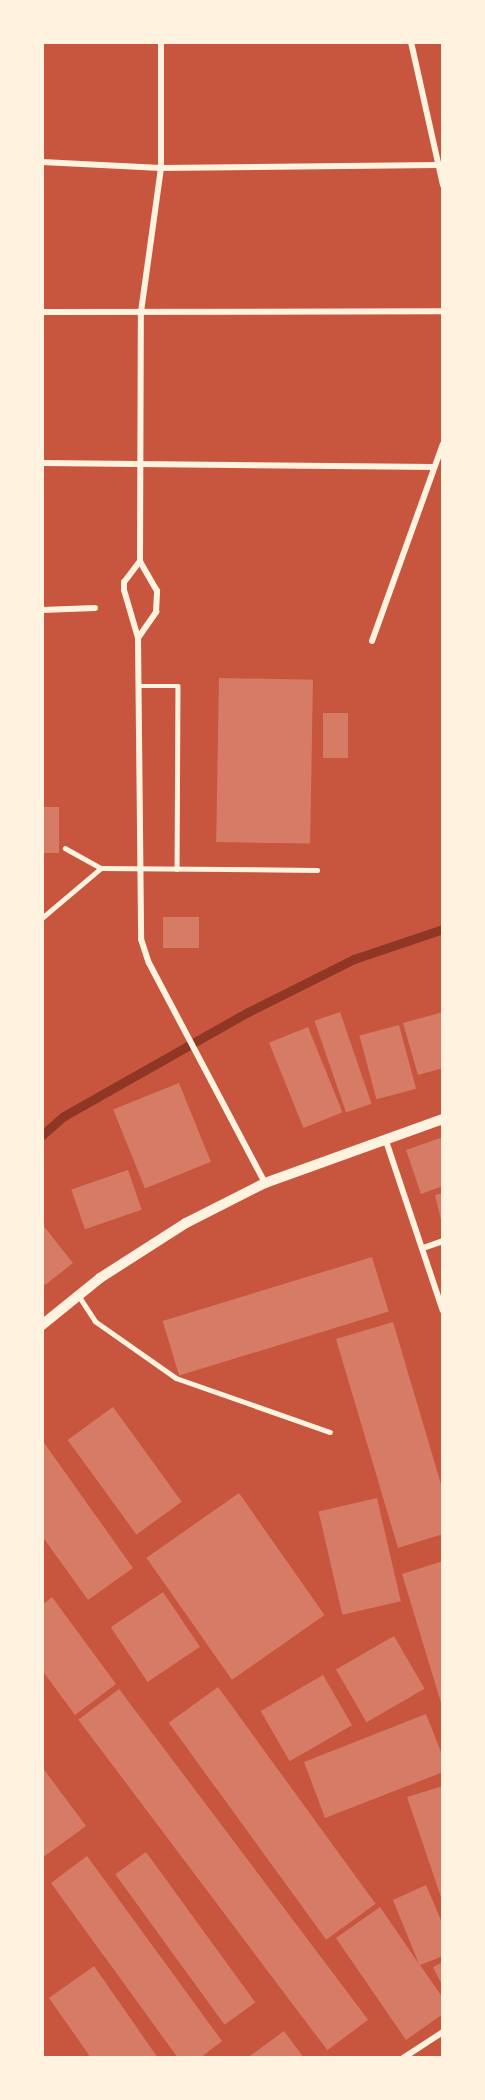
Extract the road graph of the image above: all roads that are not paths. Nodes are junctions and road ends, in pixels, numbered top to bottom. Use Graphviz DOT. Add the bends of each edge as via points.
graph roads {
  1 [pos="161,42"];
  2 [pos="411,42"];
  3 [pos="42,162"];
  4 [pos="437,165"];
  5 [pos="161,168"];
  6 [pos="443,185"];
  7 [pos="443,311"];
  8 [pos="42,312"];
  9 [pos="141,312"];
  10 [pos="443,444"];
  11 [pos="42,463"];
  12 [pos="141,464"];
  13 [pos="434,467"];
  14 [pos="140,561"];
  15 [pos="95,608"];
  16 [pos="42,610"];
  17 [pos="138,638"];
  18 [pos="372,641"];
  19 [pos="139,686"];
  20 [pos="65,848"];
  21 [pos="138,867"];
  22 [pos="101,868"];
  23 [pos="177,869"];
  24 [pos="317,870"];
  25 [pos="42,918"];
  26 [pos="443,1119"];
  27 [pos="385,1138"];
  28 [pos="265,1183"];
  29 [pos="443,1241"];
  30 [pos="423,1248"];
  31 [pos="79,1295"];
  32 [pos="443,1311"];
  33 [pos="42,1325"];
  34 [pos="330,1432"];
  35 [pos="443,2032"];
  36 [pos="411,2056"];
  37 [pos="403,2058"];
  1 -- 5 [label="street"];
  2 -- 4 [label="street"];
  3 -- 5 [label="street"];
  4 -- 5 [label="street"];
  4 -- 6 [label="street"];
  5 -- 9 [label="street"];
  7 -- 9 [label="street"];
  8 -- 9 [label="street"];
  9 -- 12 [label="street"];
  10 -- 13 [label="street"];
  11 -- 12 [label="street"];
  12 -- 13 [label="street"];
  12 -- 14 [label="street"];
  13 -- 18 [label="street"];
  14 -- 17 [label="street" via="124,582"];
  14 -- 17 [label="street" via="157,591 156,612"];
  15 -- 16 [label="street"];
  17 -- 19 [label="street"];
  19 -- 21 [label="street"];
  19 -- 23 [label="lane" via="178,686"];
  20 -- 22 [label="lane"];
  21 -- 22 [label="lane"];
  21 -- 23 [label="lane"];
  21 -- 28 [label="street" via="141,939 176,1015"];
  22 -- 25 [label="lane"];
  23 -- 24 [label="lane"];
  26 -- 27 [label="street"];
  27 -- 28 [label="street"];
  27 -- 30 [label="street"];
  28 -- 31 [label="street" via="186,1223"];
  29 -- 30 [label="street"];
  30 -- 32 [label="street"];
  31 -- 33 [label="street"];
  31 -- 34 [label="lane" via="95,1321 176,1378"];
  35 -- 36 [label="street"];
  36 -- 37 [label="street"];
}
